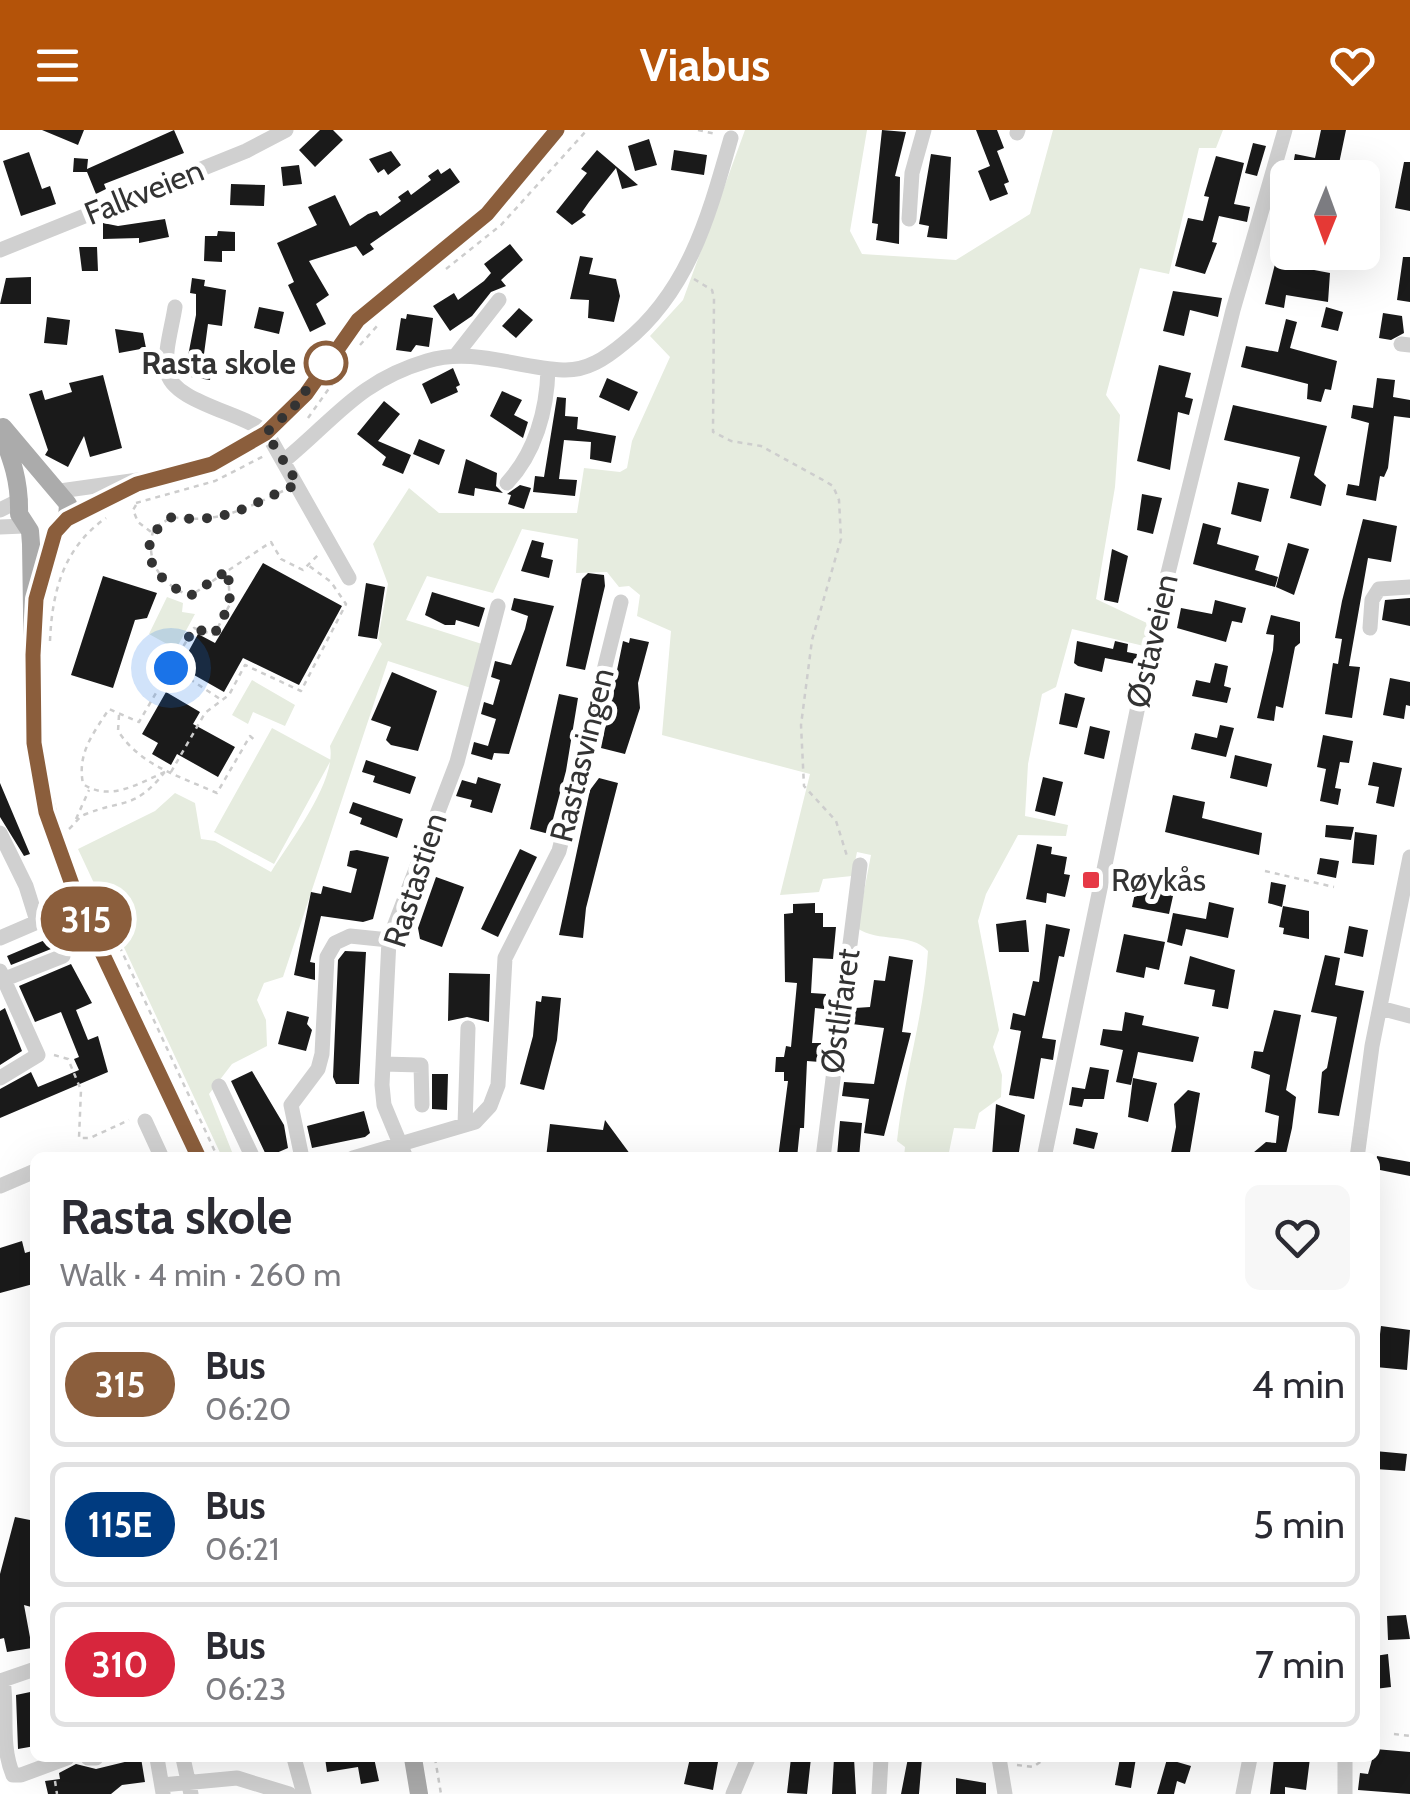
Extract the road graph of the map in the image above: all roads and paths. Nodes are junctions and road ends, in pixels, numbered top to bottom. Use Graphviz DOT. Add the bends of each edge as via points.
graph roads {
  1 [pos="557,130"];
  2 [pos="698,130"];
  3 [pos="924,130"];
  4 [pos="1285,130"];
  5 [pos="276,132"];
  6 [pos="731,138"];
  7 [pos="909,219"];
  8 [pos="0,250"];
  9 [pos="683,277"];
  10 [pos="499,300"];
  11 [pos="175,307"];
  12 [pos="456,355"];
  13 [pos="548,369"];
  14 [pos="0,427"];
  15 [pos="266,433"];
  16 [pos="284,460"];
  17 [pos="137,484"];
  18 [pos="298,484"];
  19 [pos="507,484"];
  20 [pos="56,489"];
  21 [pos="21,499"];
  22 [pos="136,503"];
  23 [pos="0,510"];
  24 [pos="106,518"];
  25 [pos="61,526"];
  26 [pos="0,527"];
  27 [pos="27,528"];
  28 [pos="152,533"];
  29 [pos="321,552"];
  30 [pos="308,565"];
  31 [pos="228,570"];
  32 [pos="350,578"];
  33 [pos="1410,588"];
  34 [pos="36,599"];
  35 [pos="620,602"];
  36 [pos="498,606"];
  37 [pos="1370,628"];
  38 [pos="50,654"];
  39 [pos="171,668"];
  40 [pos="222,700"];
  41 [pos="120,714"];
  42 [pos="257,742"];
  43 [pos="165,772"];
  44 [pos="172,772"];
  45 [pos="90,788"];
  46 [pos="75,822"];
  47 [pos="0,833"];
  48 [pos="72,840"];
  49 [pos="1410,857"];
  50 [pos="860,864"];
  51 [pos="1266,871"];
  52 [pos="86,873"];
  53 [pos="857,884"];
  54 [pos="1334,888"];
  55 [pos="79,904"];
  56 [pos="37,921"];
  57 [pos="0,938"];
  58 [pos="389,940"];
  59 [pos="63,956"];
  60 [pos="4,983"];
  61 [pos="1380,1008"];
  62 [pos="1410,1016"];
  63 [pos="468,1028"];
  64 [pos="38,1055"];
  65 [pos="383,1064"];
  66 [pos="0,1078"];
  67 [pos="219,1086"];
  68 [pos="422,1104"];
  69 [pos="145,1121"];
  70 [pos="465,1125"];
  71 [pos="159,1152"];
  72 [pos="196,1152"];
  73 [pos="215,1152"];
  74 [pos="250,1152"];
  75 [pos="301,1152"];
  76 [pos="404,1152"];
  77 [pos="824,1152"];
  78 [pos="1045,1152"];
  79 [pos="1358,1152"];
  80 [pos="30,1173"];
  81 [pos="0,1186"];
  82 [pos="30,1670"];
  83 [pos="1394,1734"];
  84 [pos="1410,1736"];
  85 [pos="56,1762"];
  86 [pos="158,1762"];
  87 [pos="185,1762"];
  88 [pos="295,1762"];
  89 [pos="414,1762"];
  90 [pos="436,1762"];
  91 [pos="746,1762"];
  92 [pos="881,1762"];
  93 [pos="1000,1762"];
  94 [pos="1010,1762"];
  95 [pos="1038,1762"];
  96 [pos="1249,1762"];
  97 [pos="1345,1762"];
  98 [pos="189,1787"];
  99 [pos="163,1790"];
  100 [pos="289,1794"];
  101 [pos="304,1794"];
  102 [pos="419,1794"];
  103 [pos="441,1794"];
  104 [pos="733,1794"];
  105 [pos="879,1794"];
  106 [pos="1005,1794"];
  107 [pos="1242,1794"];
  108 [pos="1345,1794"];
  1 -- 15 [label="street" via="487,214 358,320 306,394"];
  2 -- 6 [label="path"];
  3 -- 7 [label="street"];
  4 -- 78 [label="street, Østaveien" via="1153,634"];
  5 -- 8 [label="street, Falkveien"];
  6 -- 9 [label="street"];
  9 -- 13 [label="street" via="642,329 602,360"];
  9 -- 53 [label="path" via="706,285 714,298 714,432 760,446 833,486 839,500 840,539 806,670 802,778 836,822"];
  10 -- 12 [label="street"];
  11 -- 15 [label="street" via="170,382"];
  12 -- 13 [label="street"];
  12 -- 16 [label="street" via="378,381"];
  13 -- 19 [label="street" via="528,462"];
  14 -- 20 [label="main road"];
  14 -- 21 [label="main road"];
  15 -- 16 [label="street"];
  15 -- 17 [label="street" via="212,464"];
  16 -- 18 [label="street"];
  17 -- 20 [label="street"];
  17 -- 25 [label="street"];
  18 -- 28 [label="path" via="226,518 172,517"];
  18 -- 32 [label="street"];
  20 -- 21 [label="main road" via="32,488"];
  20 -- 25 [label="main road" via="68,504"];
  21 -- 23 [label="street"];
  21 -- 27 [label="main road"];
  22 -- 28 [label="path" via="138,522"];
  24 -- 38 [label="path" via="64,566"];
  25 -- 27 [label="main road"];
  25 -- 34 [label="main road"];
  26 -- 27 [label="street"];
  27 -- 34 [label="main road"];
  28 -- 31 [label="path" via="153,566 171,588 190,596"];
  29 -- 30 [label="path"];
  30 -- 31 [label="path" via="303,570 281,559 271,542"];
  30 -- 40 [label="path" via="346,604 301,691 245,665"];
  31 -- 39 [label="path" via="230,604 214,635 194,628"];
  33 -- 37 [label="street" via="1379,589"];
  34 -- 55 [label="main road" via="32,690 38,767 52,833"];
  35 -- 70 [label="street, Rastasvingen" via="559,851 504,958 498,1085 490,1106"];
  36 -- 58 [label="street, Rastastien" via="456,762"];
  39 -- 40 [label="path"];
  39 -- 41 [label="path" via="140,722"];
  40 -- 44 [label="path" via="204,714"];
  41 -- 43 [label="path" via="118,731 132,752"];
  41 -- 45 [label="path" via="110,709 87,743 79,766 82,784"];
  42 -- 44 [label="path" via="250,736 216,793"];
  43 -- 44 [label="path"];
  43 -- 45 [label="path" via="114,792"];
  43 -- 46 [label="path" via="126,806"];
  45 -- 46 [label="path"];
  46 -- 48 [label="path" via="68,828"];
  47 -- 56 [label="street"];
  49 -- 61 [label="street"];
  50 -- 53 [label="street, Østlifaret"];
  51 -- 54 [label="path"];
  52 -- 73 [label="path"];
  53 -- 77 [label="street, Østlifaret"];
  55 -- 56 [label="street"];
  55 -- 72 [label="main road"];
  56 -- 57 [label="street"];
  58 -- 65 [label="street, Rastastien"];
  58 -- 75 [label="street" via="350,936 334,943 327,958 322,1054 291,1105"];
  59 -- 60 [label="street"];
  60 -- 64 [label="street"];
  61 -- 62 [label="street"];
  61 -- 79 [label="street"];
  63 -- 70 [label="street"];
  64 -- 66 [label="street"];
  64 -- 69 [label="path" via="68,1058 82,1090 79,1138 132,1118"];
  65 -- 68 [label="street" via="421,1065"];
  65 -- 76 [label="street, Rastastien" via="384,1105"];
  67 -- 74 [label="street"];
  69 -- 71 [label="street"];
  70 -- 76 [label="street"];
  80 -- 81 [label="street"];
  82 -- 85 [label="street" via="3,1680 7,1763 21,1775"];
  83 -- 84 [label="path"];
  86 -- 99 [label="street"];
  87 -- 98 [label="street"];
  88 -- 101 [label="street"];
  89 -- 102 [label="main road"];
  90 -- 103 [label="path"];
  91 -- 104 [label="street"];
  92 -- 105 [label="street"];
  93 -- 106 [label="street"];
  94 -- 95 [label="path" via="1026,1768"];
  96 -- 107 [label="street"];
  97 -- 108 [label="street"];
  98 -- 99 [label="street"];
  98 -- 100 [label="street" via="236,1778"];
}
